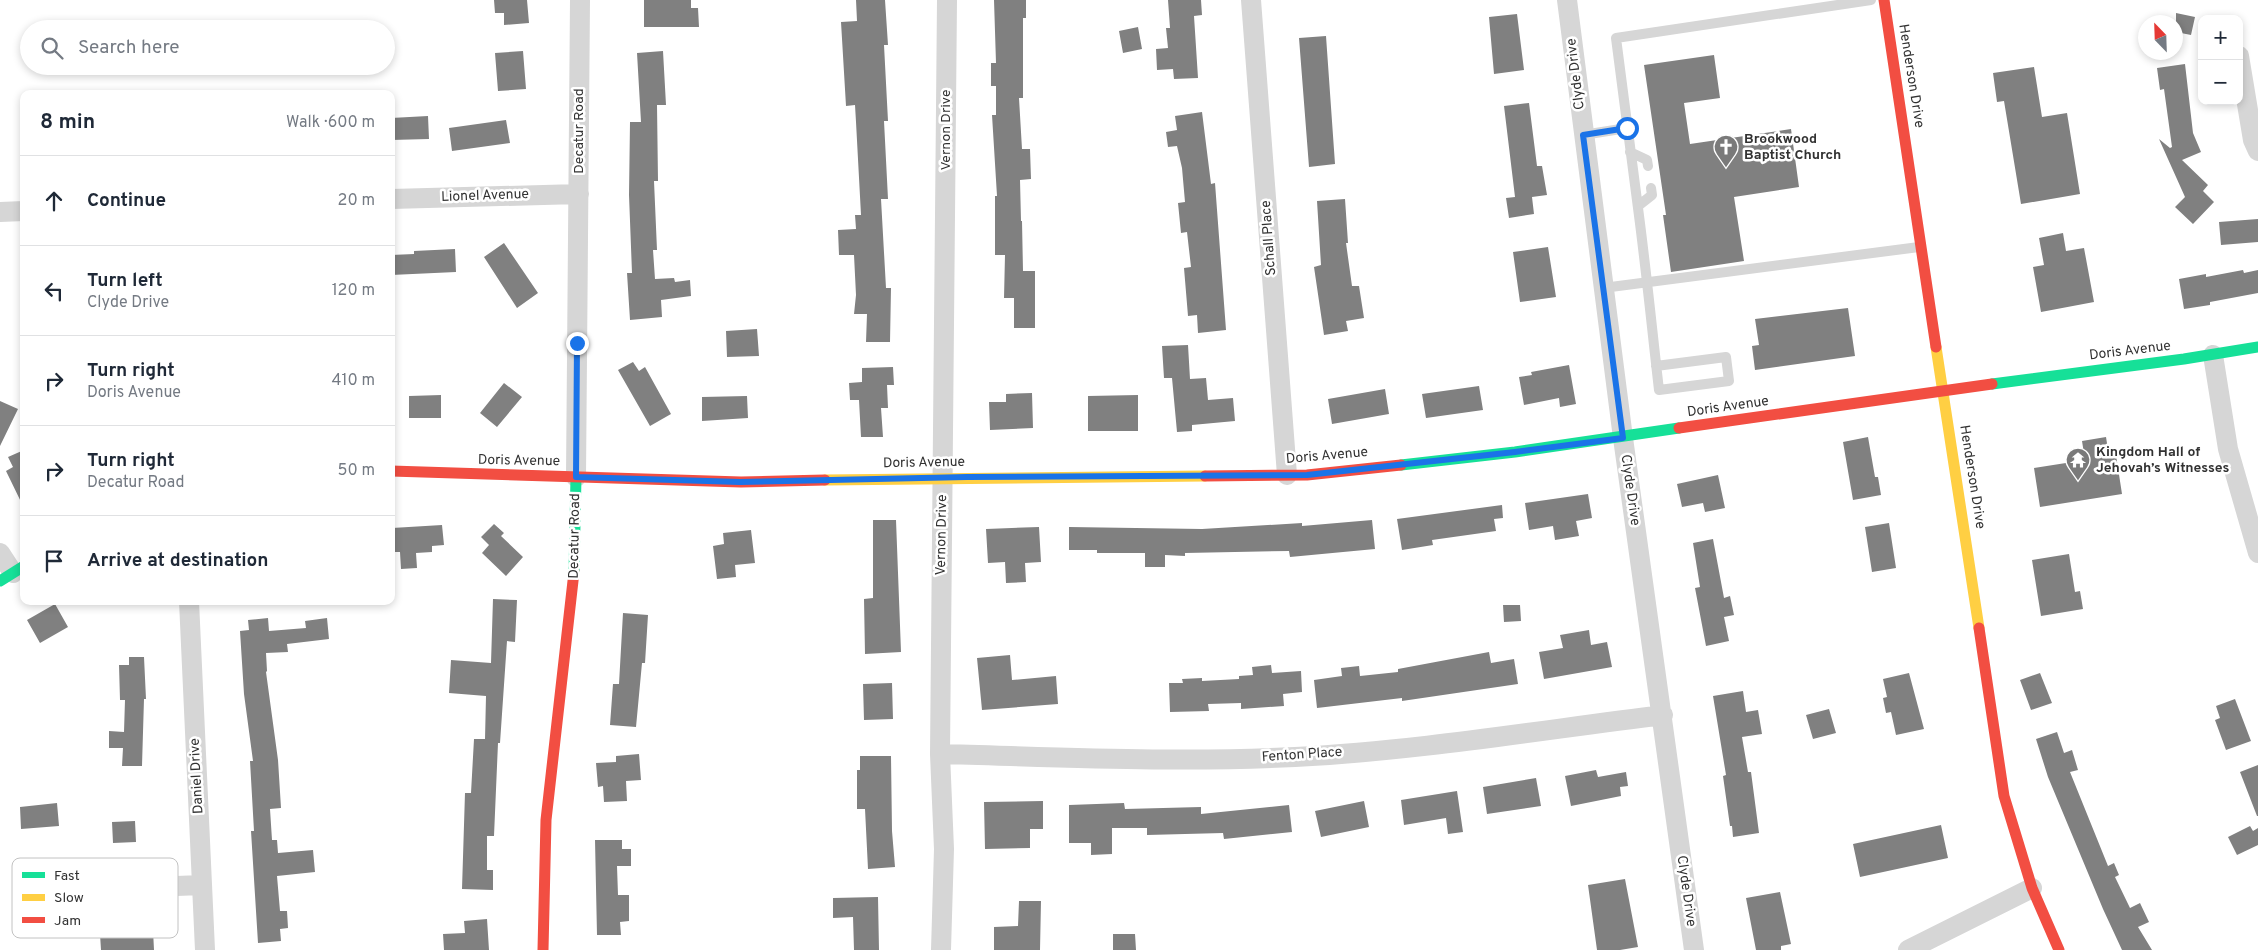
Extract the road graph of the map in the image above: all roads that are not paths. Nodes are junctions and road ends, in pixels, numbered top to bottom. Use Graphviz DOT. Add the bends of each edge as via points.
graph roads {
  1 [pos="580,0"];
  2 [pos="947,0"];
  3 [pos="1251,0"];
  4 [pos="1567,0"];
  5 [pos="1871,0"];
  6 [pos="1884,0"];
  7 [pos="2240,60"];
  8 [pos="1627,128"];
  9 [pos="1583,135"];
  10 [pos="2258,151"];
  11 [pos="1630,152"];
  12 [pos="1648,166"];
  13 [pos="1651,188"];
  14 [pos="579,194"];
  15 [pos="395,199"];
  16 [pos="1638,206"];
  17 [pos="20,211"];
  18 [pos="0,212"];
  19 [pos="1921,246"];
  20 [pos="1647,283"];
  21 [pos="1603,288"];
  22 [pos="2258,347"];
  23 [pos="2213,355"];
  24 [pos="1656,366"];
  25 [pos="1944,390"];
  26 [pos="1623,438"];
  27 [pos="395,472"];
  28 [pos="1287,475"];
  29 [pos="576,477"];
  30 [pos="943,478"];
  31 [pos="2258,552"];
  32 [pos="0,553"];
  33 [pos="12,574"];
  34 [pos="189,605"];
  35 [pos="1663,715"];
  36 [pos="940,754"];
  37 [pos="202,885"];
  38 [pos="178,886"];
  39 [pos="2032,888"];
  40 [pos="205,950"];
  41 [pos="543,950"];
  42 [pos="941,950"];
  43 [pos="1694,950"];
  44 [pos="1908,950"];
  45 [pos="2059,950"];
  1 -- 14 [label="street, Decatur Road"];
  2 -- 30 [label="street, Vernon Drive"];
  3 -- 28 [label="street, Schall Place"];
  4 -- 9 [label="street, Clyde Drive"];
  5 -- 8 [label="lane" via="1616,38"];
  6 -- 19 [label="street, Henderson Drive"];
  7 -- 10 [label="street" via="2253,140"];
  8 -- 9 [label="lane"];
  8 -- 11 [label="lane"];
  9 -- 21 [label="street, Clyde Drive"];
  11 -- 12 [label="lane" via="1647,160"];
  11 -- 16 [label="lane"];
  13 -- 16 [label="lane" via="1652,195"];
  14 -- 15 [label="street, Lionel Avenue"];
  14 -- 29 [label="street, Decatur Road"];
  16 -- 20 [label="lane"];
  17 -- 18 [label="street"];
  19 -- 20 [label="lane"];
  19 -- 25 [label="street, Henderson Drive"];
  20 -- 21 [label="lane"];
  20 -- 24 [label="lane"];
  21 -- 26 [label="street, Clyde Drive"];
  22 -- 23 [label="street, Doris Avenue"];
  23 -- 25 [label="street, Doris Avenue"];
  23 -- 31 [label="street" via="2228,449"];
  24 -- 24 [label="lane" via="1659,390 1729,381 1726,357"];
  25 -- 26 [label="street, Doris Avenue"];
  25 -- 39 [label="street, Henderson Drive" via="2004,796"];
  26 -- 28 [label="street, Doris Avenue" via="1505,454"];
  26 -- 35 [label="street, Clyde Drive"];
  27 -- 29 [label="street, Doris Avenue"];
  28 -- 30 [label="street, Doris Avenue"];
  29 -- 30 [label="street, Doris Avenue" via="740,482"];
  29 -- 41 [label="street, Decatur Road" via="574,588 546,820"];
  30 -- 36 [label="street, Vernon Drive"];
  32 -- 33 [label="street"];
  34 -- 37 [label="street, Daniel Drive"];
  35 -- 36 [label="street, Fenton Place" via="1388,750 1297,757 1234,759"];
  35 -- 43 [label="street, Clyde Drive"];
  36 -- 42 [label="street, Vernon Drive" via="944,849"];
  37 -- 38 [label="street"];
  37 -- 40 [label="street, Daniel Drive"];
  39 -- 44 [label="street"];
  39 -- 45 [label="street, Henderson Drive"];
}
